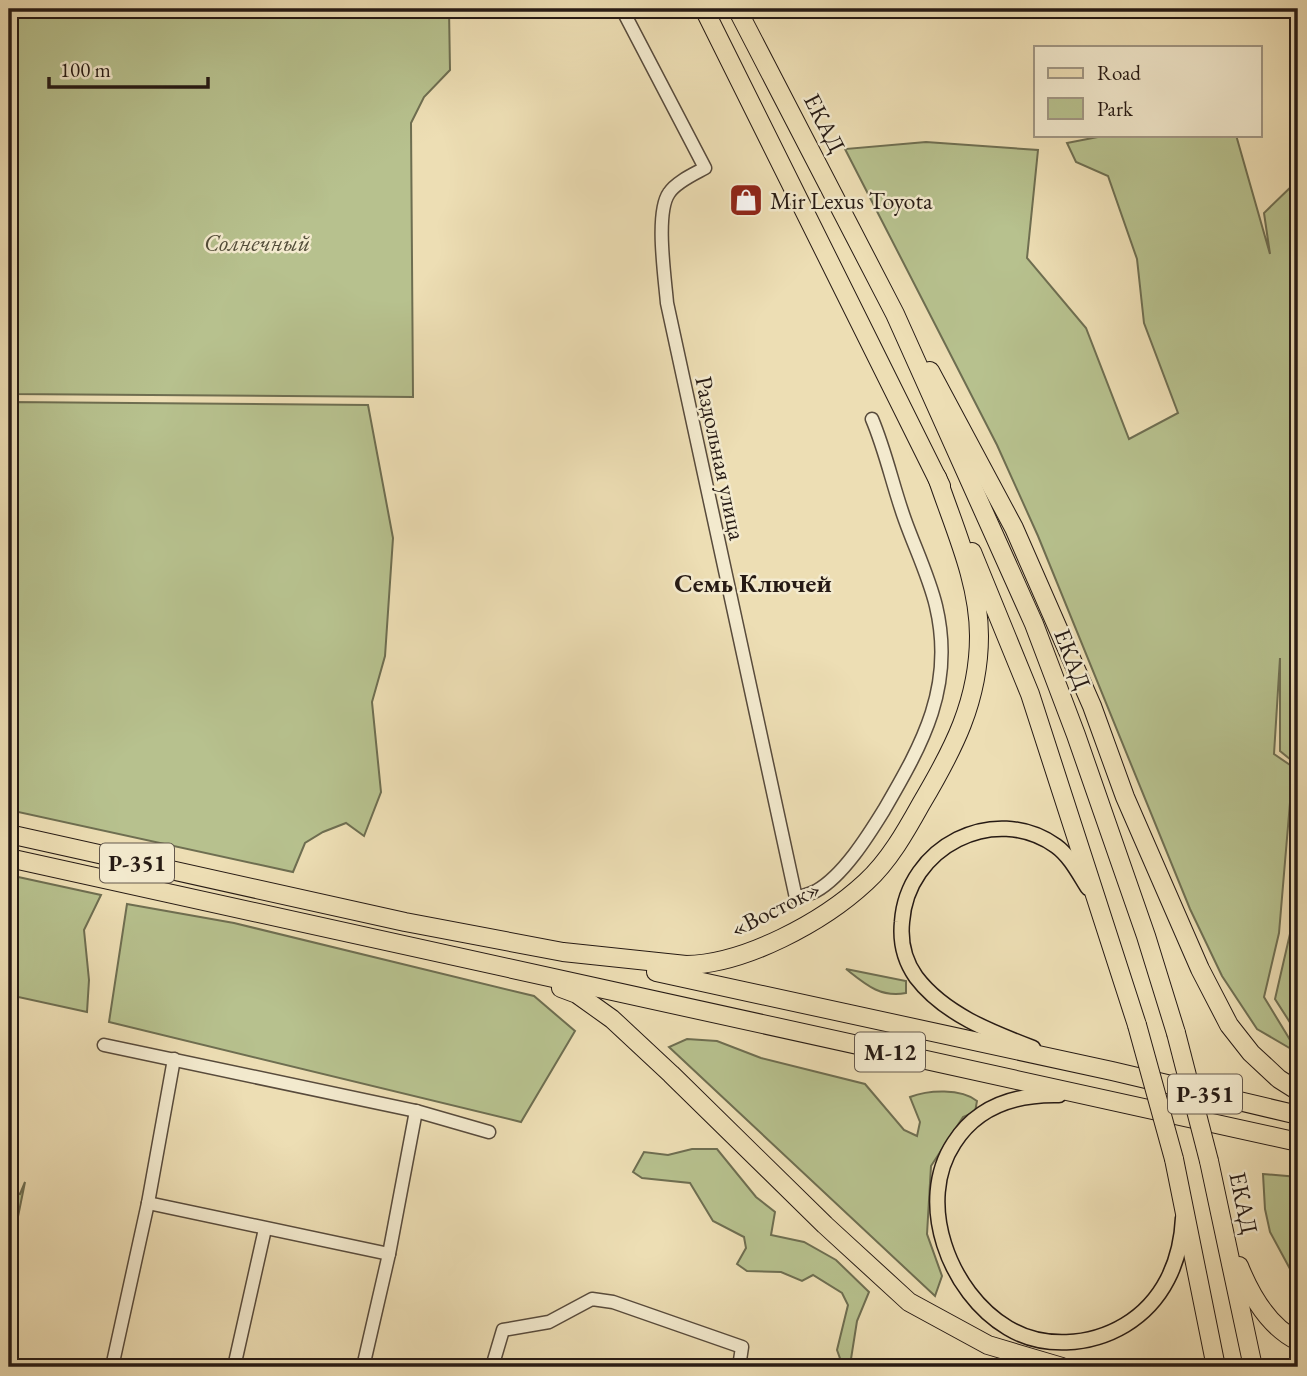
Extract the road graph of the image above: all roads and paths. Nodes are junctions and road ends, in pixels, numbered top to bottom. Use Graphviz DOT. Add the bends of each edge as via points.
graph roads {
  1 [pos="622,9"];
  2 [pos="704,9"];
  3 [pos="737,9"];
  4 [pos="895,314"];
  5 [pos="872,419"];
  6 [pos="937,477"];
  7 [pos="9,834"];
  8 [pos="9,858"];
  9 [pos="1101,913"];
  10 [pos="261,914"];
  11 [pos="563,952"];
  12 [pos="515,970"];
  13 [pos="104,1045"];
  14 [pos="174,1059"];
  15 [pos="1112,1071"];
  16 [pos="1298,1091"];
  17 [pos="1121,1103"];
  18 [pos="416,1111"];
  19 [pos="1298,1115"];
  20 [pos="489,1132"];
  21 [pos="1298,1141"];
  22 [pos="1180,1182"];
  23 [pos="148,1203"];
  24 [pos="265,1229"];
  25 [pos="1225,1231"];
  26 [pos="389,1254"];
  27 [pos="1298,1341"];
  28 [pos="112,1367"];
  29 [pos="234,1367"];
  30 [pos="363,1367"];
  31 [pos="492,1367"];
  32 [pos="739,1367"];
  33 [pos="1062,1367"];
  34 [pos="1216,1367"];
  35 [pos="1253,1367"];
  1 -- 5 [label="street, Раздольная улица" via="705,167 669,192 664,203 667,303 796,898 816,891 847,864 870,833 914,758 940,685 941,630 935,603"];
  2 -- 6 [label="highway"];
  3 -- 4 [label="highway, ЕКАД"];
  4 -- 16 [label="highway" via="942,390 1014,528 1092,706 1125,797 1229,1025 1251,1053"];
  4 -- 25 [label="highway, ЕКАД, bridge" via="1034,624 1076,735 1176,1033"];
  6 -- 9 [label="highway" via="1030,694"];
  6 -- 11 [label="highway, «Восток»" via="976,603 977,665 971,702 950,754 888,856 838,905 734,957 686,965"];
  7 -- 11 [label="highway, «Восток» / Р-351" via="404,922"];
  8 -- 10 [label="highway, Р-351"];
  9 -- 15 [label="main road" via="1057,847 1026,832 987,830 944,846 922,866 905,901 902,940 916,976 952,1010 1016,1041"];
  9 -- 22 [label="highway, bridge"];
  10 -- 12 [label="highway, М-12"];
  11 -- 15 [label="highway, Р-351"];
  12 -- 17 [label="highway, М-12"];
  12 -- 33 [label="highway" via="577,995 611,1019 909,1302 988,1345"];
  13 -- 14 [label="street"];
  14 -- 18 [label="street"];
  14 -- 23 [label="street"];
  15 -- 19 [label="highway, Р-351"];
  17 -- 21 [label="highway, М-12"];
  17 -- 22 [label="main road" via="1060,1095 1019,1097 988,1110 959,1134 940,1174 936,1211 945,1247 971,1293 1009,1328 1042,1340 1095,1339 1115,1330 1153,1303 1173,1270 1182,1227"];
  18 -- 20 [label="street"];
  18 -- 26 [label="street"];
  22 -- 34 [label="highway"];
  23 -- 24 [label="street"];
  23 -- 28 [label="street"];
  24 -- 26 [label="street"];
  24 -- 29 [label="street"];
  25 -- 27 [label="highway" via="1259,1307"];
  25 -- 35 [label="highway, ЕКАД"];
  26 -- 30 [label="street"];
  31 -- 32 [label="street" via="503,1331 549,1322 592,1299 613,1302 742,1347"];
}
